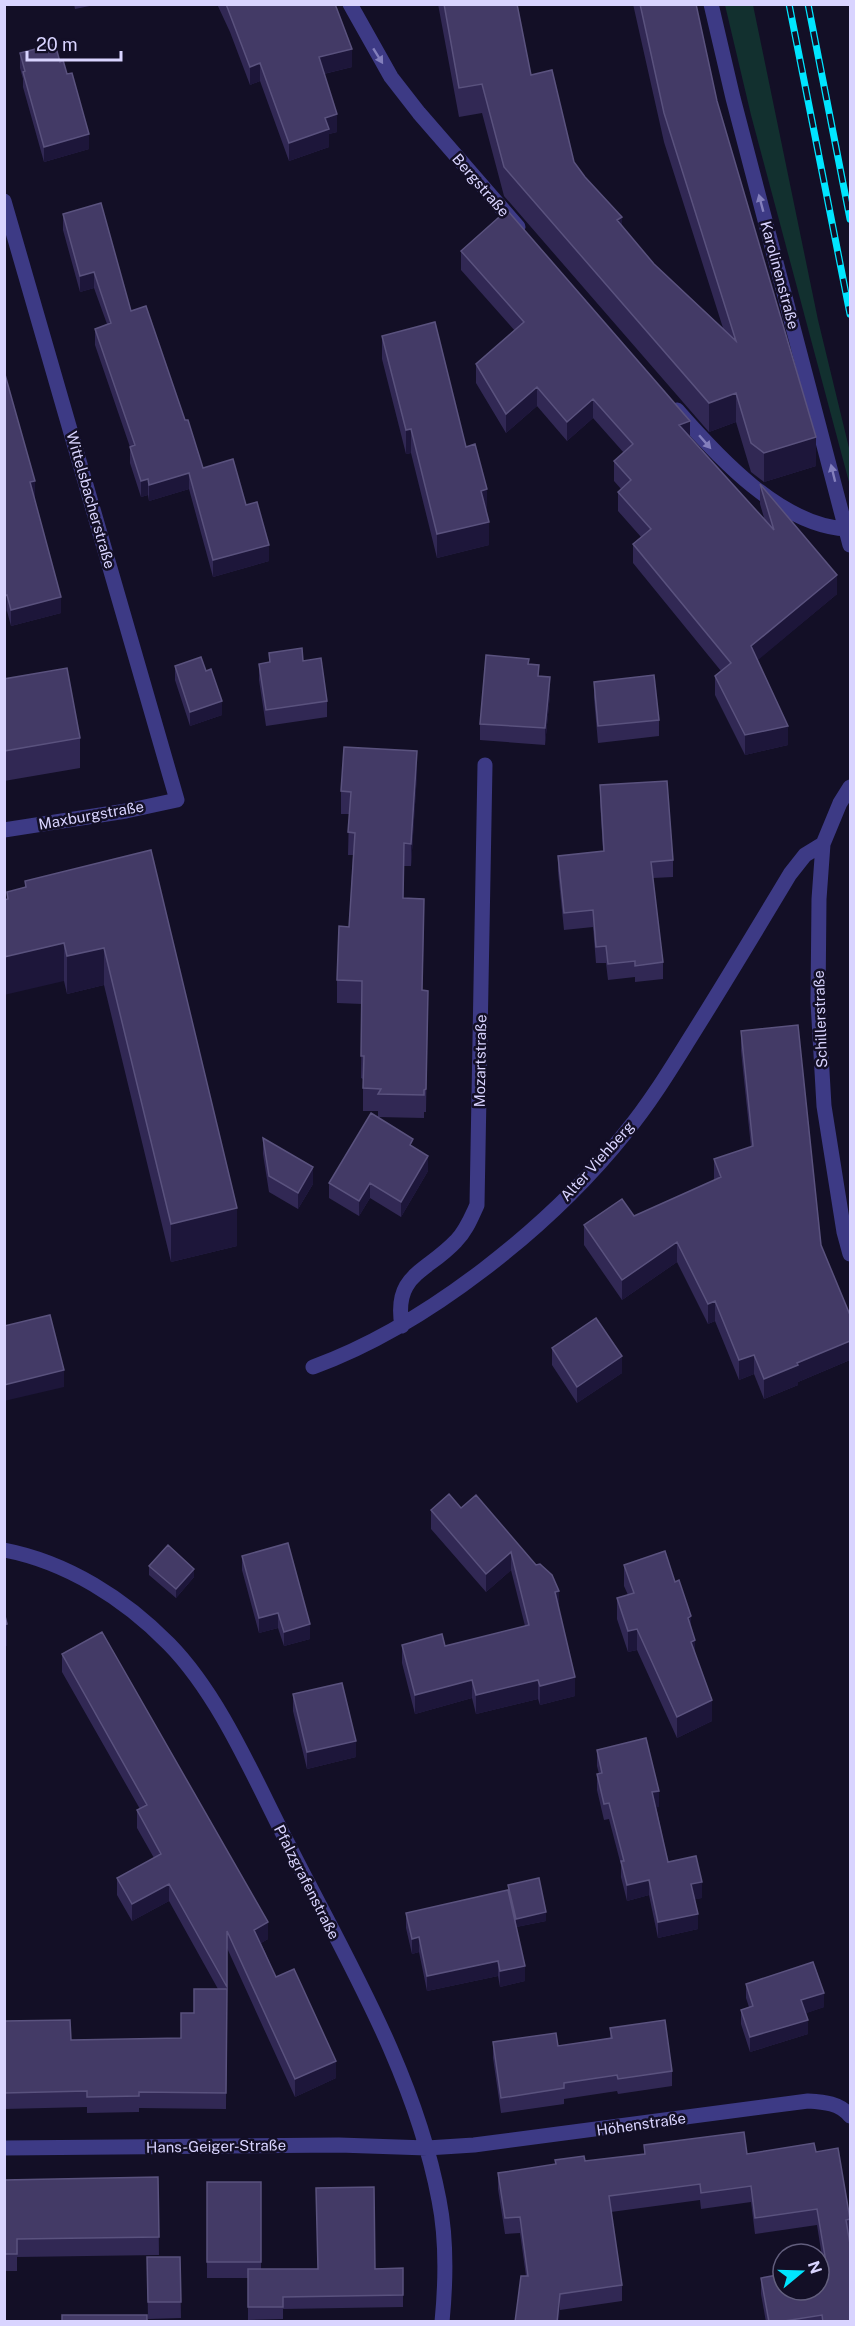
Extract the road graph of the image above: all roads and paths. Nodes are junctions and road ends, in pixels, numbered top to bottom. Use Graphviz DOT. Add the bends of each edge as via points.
graph roads {
  1 [pos="350,4"];
  2 [pos="711,4"];
  3 [pos="4,201"];
  4 [pos="529,239"];
  5 [pos="670,401"];
  6 [pos="847,529"];
  7 [pos="850,545"];
  8 [pos="484,765"];
  9 [pos="850,787"];
  10 [pos="177,800"];
  11 [pos="4,830"];
  12 [pos="823,844"];
  13 [pos="850,1254"];
  14 [pos="402,1326"];
  15 [pos="313,1368"];
  16 [pos="4,1550"];
  17 [pos="850,2116"];
  18 [pos="4,2148"];
  19 [pos="427,2148"];
  20 [pos="442,2322"];
  1 -- 4 [label="street, Bergstraße, one-way" via="391,77"];
  6 -- 2 [label="street, Karolinenstraße, one-way"];
  3 -- 10 [label="street, Wittelsbacherstraße"];
  5 -- 6 [label="street, one-way" via="717,456 747,481 813,523"];
  6 -- 7 [label="street, Karolinenstraße"];
  8 -- 14 [label="street, Mozartstraße" via="477,1205 455,1241 407,1282 400,1299"];
  9 -- 12 [label="street, Schillerstraße"];
  10 -- 11 [label="street, Maxburgstraße"];
  12 -- 13 [label="street, Schillerstraße" via="818,1002 824,1106"];
  12 -- 14 [label="street, Alter Viehberg" via="805,855 790,874 671,1069 626,1132 533,1228 473,1277"];
  14 -- 15 [label="street, Alter Viehberg"];
  16 -- 19 [label="street, Pfalzgrafenstraße" via="72,1573 126,1606 171,1646 205,1689 382,2029"];
  17 -- 19 [label="street, Höhenstraße" via="845,2109 826,2102 808,2101 541,2138"];
  18 -- 19 [label="street, Hans-Geiger-Straße"];
  19 -- 20 [label="street, Pfalzgrafenstraße" via="440,2201 445,2287"];
}
